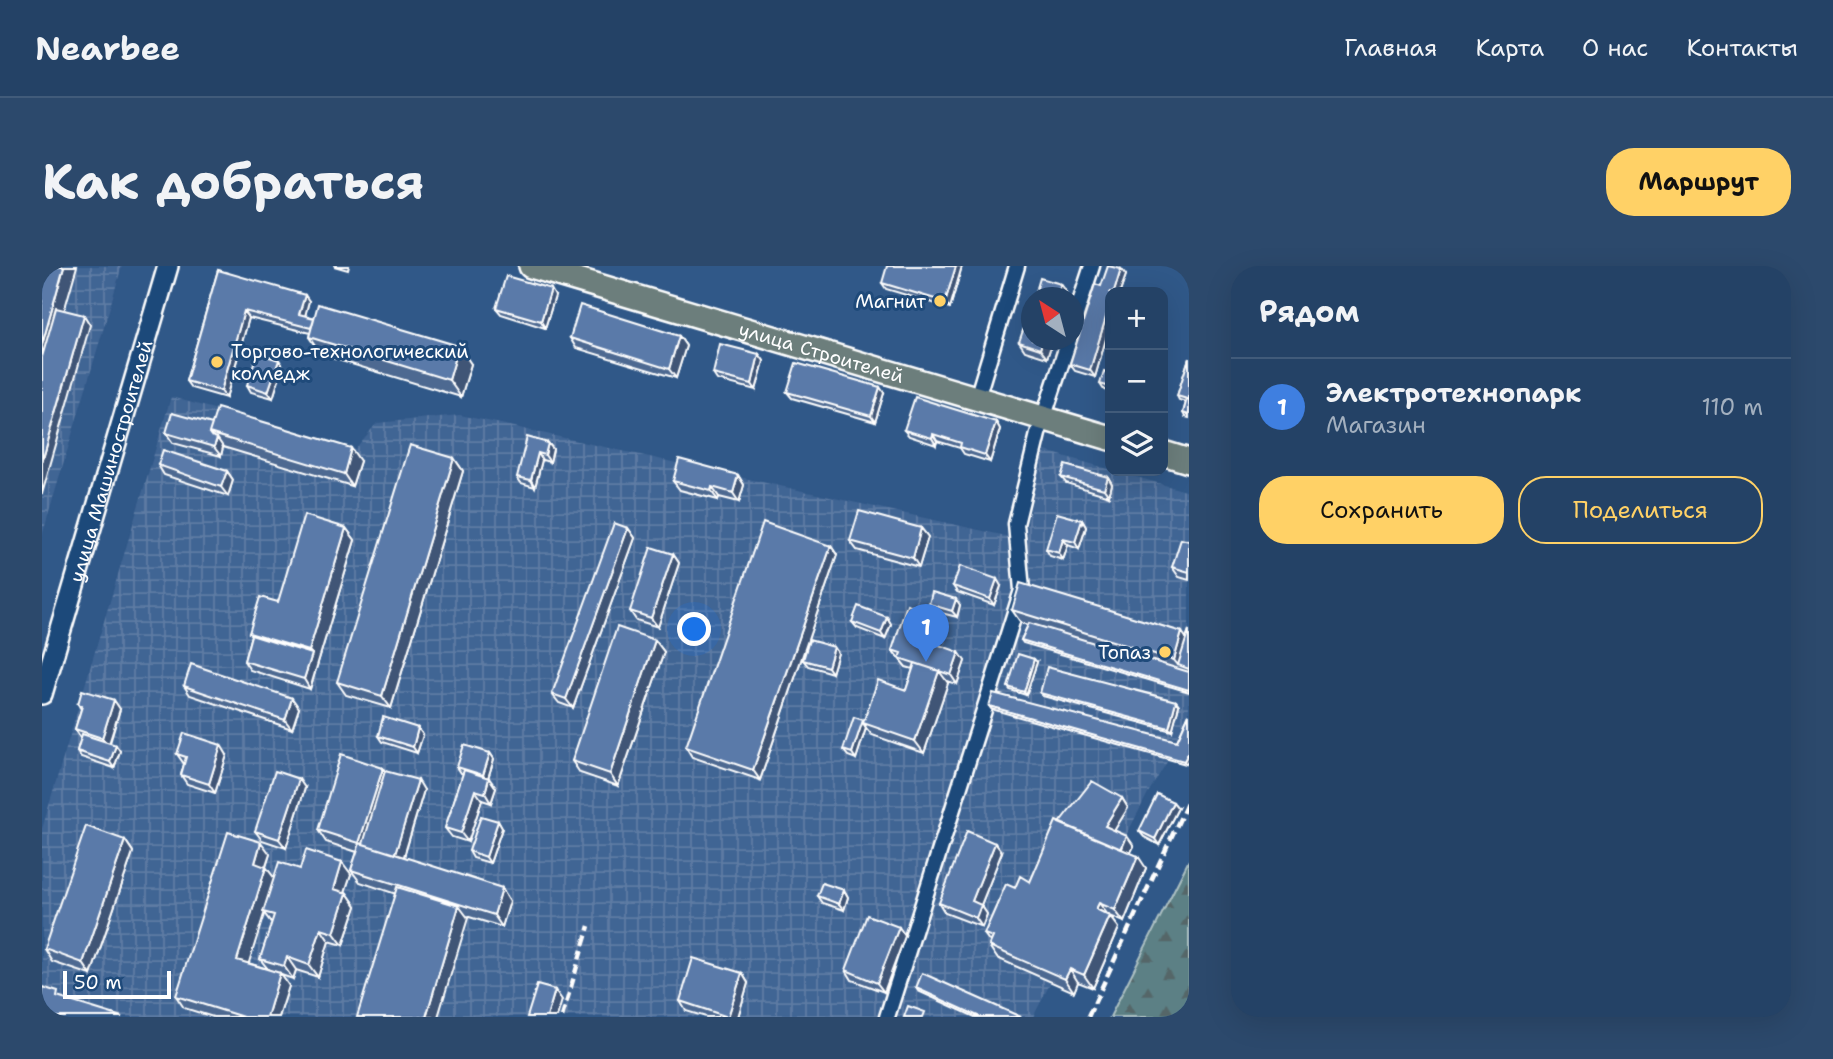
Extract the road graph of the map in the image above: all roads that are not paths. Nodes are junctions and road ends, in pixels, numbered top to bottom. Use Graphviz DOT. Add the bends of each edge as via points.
graph roads {
  1 [pos="168,266"];
  2 [pos="531,266"];
  3 [pos="1017,266"];
  4 [pos="1092,266"];
  5 [pos="1084,290"];
  6 [pos="1066,350"];
  7 [pos="977,398"];
  8 [pos="1044,418"];
  9 [pos="1105,436"];
  10 [pos="1168,455"];
  11 [pos="1189,461"];
  12 [pos="42,694"];
  13 [pos="887,1017"];
  1 -- 12 [label="main road, улица Машиностроителей"];
  2 -- 7 [label="main road, улица Строителей"];
  3 -- 7 [label="street"];
  4 -- 5 [label="street"];
  6 -- 8 [label="street"];
  7 -- 8 [label="main road, улица Строителей"];
  8 -- 9 [label="main road, улица Строителей"];
  8 -- 13 [label="street" via="1016,524 1022,590"];
  10 -- 11 [label="main road"];
}
